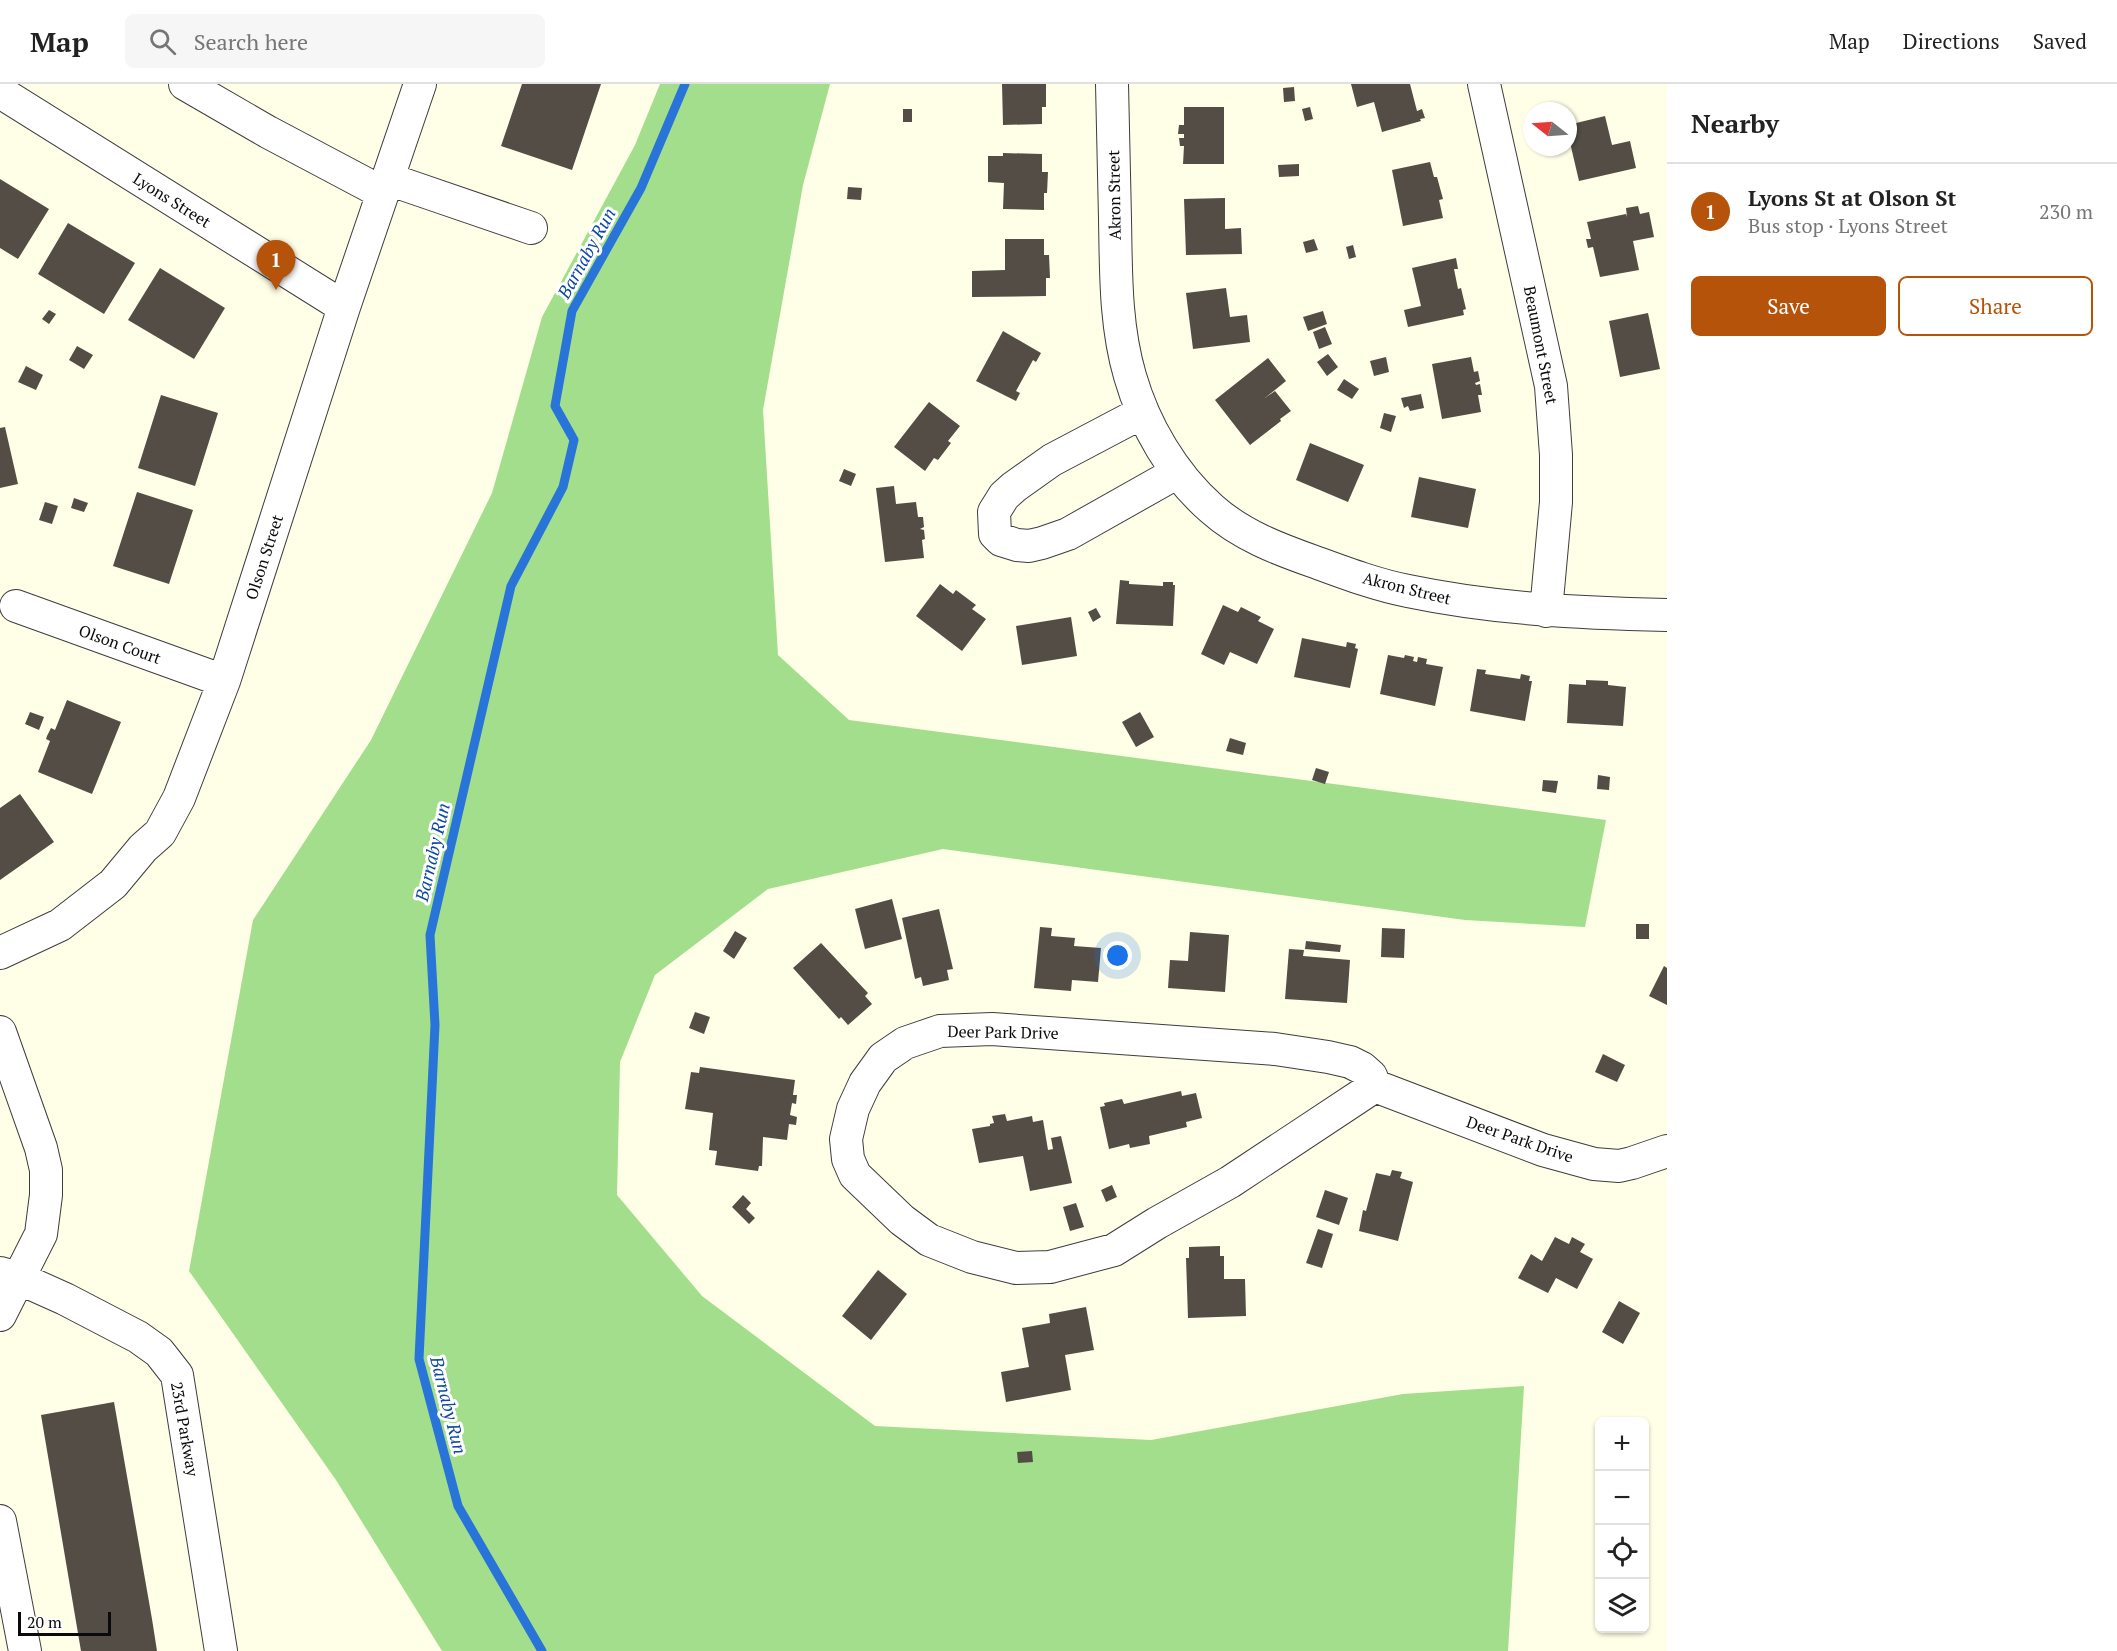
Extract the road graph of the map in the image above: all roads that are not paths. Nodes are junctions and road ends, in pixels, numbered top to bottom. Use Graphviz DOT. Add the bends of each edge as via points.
graph roads {
  1 [pos="185,84"];
  2 [pos="420,84"];
  3 [pos="1112,84"];
  4 [pos="1484,84"];
  5 [pos="0,92"];
  6 [pos="386,186"];
  7 [pos="531,228"];
  8 [pos="344,308"];
  9 [pos="1143,412"];
  10 [pos="1178,472"];
  11 [pos="16,606"];
  12 [pos="1546,611"];
  13 [pos="1667,615"];
  14 [pos="224,681"];
  15 [pos="0,953"];
  16 [pos="0,1032"];
  17 [pos="1375,1086"];
  18 [pos="1667,1151"];
  19 [pos="9,1275"];
  20 [pos="0,1315"];
  21 [pos="0,1521"];
  22 [pos="25,1651"];
  23 [pos="221,1651"];
  1 -- 6 [label="street" via="268,132"];
  2 -- 6 [label="street, Olson Street"];
  3 -- 9 [label="street, Akron Street" via="1116,283 1129,375"];
  4 -- 12 [label="street, Beaumont Street" via="1551,386 1556,502"];
  5 -- 8 [label="street, Lyons Street"];
  6 -- 7 [label="street"];
  6 -- 8 [label="street, Olson Street"];
  8 -- 14 [label="street, Olson Street"];
  9 -- 10 [label="street, Akron Street"];
  9 -- 10 [label="street" via="1052,460 1014,487 994,512 995,534 1017,545 1042,543 1068,534"];
  10 -- 12 [label="street, Akron Street" via="1223,518 1254,538 1291,553 1405,591"];
  11 -- 14 [label="street, Olson Court"];
  12 -- 13 [label="street, Akron Street"];
  14 -- 15 [label="street, Olson Street" via="179,798 160,833 94,900 60,925"];
  16 -- 19 [label="street" via="46,1170 41,1234"];
  17 -- 17 [label="street, Deer Park Drive" via="1371,1076 1350,1062 1275,1049 992,1029 940,1031 905,1043 884,1058 865,1083 853,1109 846,1139 848,1159 855,1175 929,1240 972,1257 1016,1268 1050,1267 1114,1250 1230,1182"];
  17 -- 18 [label="street, Deer Park Drive" via="1543,1150 1594,1164 1619,1166"];
  19 -- 20 [label="street"];
  19 -- 23 [label="street, 23rd Parkway" via="138,1337 159,1352 177,1375"];
  21 -- 22 [label="street"];
}
